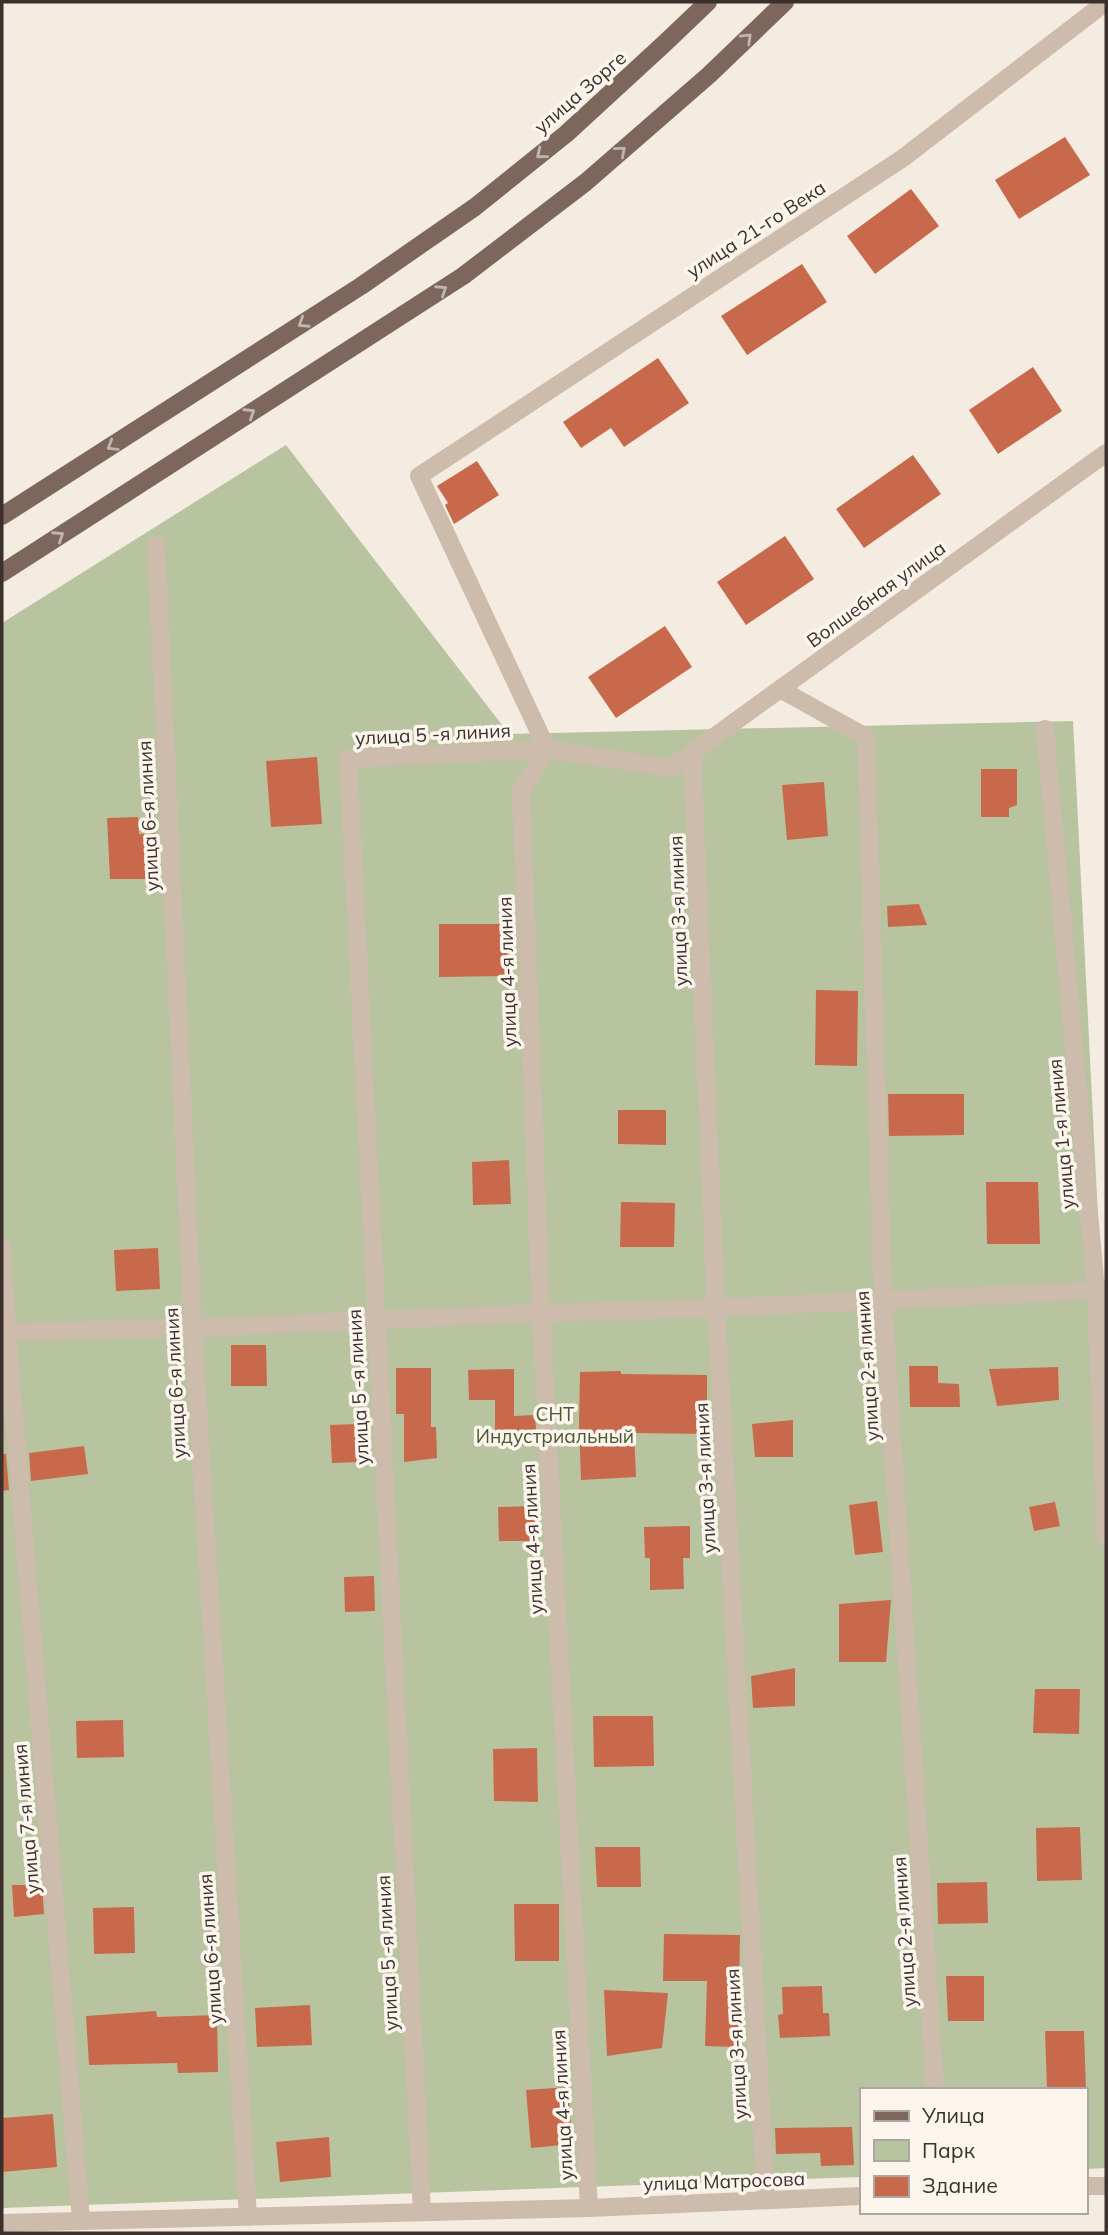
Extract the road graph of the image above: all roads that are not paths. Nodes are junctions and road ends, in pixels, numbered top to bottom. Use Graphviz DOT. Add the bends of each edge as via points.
graph roads {
  1 [pos="708,2"];
  2 [pos="785,2"];
  3 [pos="1106,2"];
  4 [pos="1106,453"];
  5 [pos="2,516"];
  6 [pos="156,545"];
  7 [pos="2,573"];
  8 [pos="780,689"];
  9 [pos="1045,729"];
  10 [pos="547,749"];
  11 [pos="692,752"];
  12 [pos="2,1246"];
  13 [pos="1101,1290"];
  14 [pos="883,1300"];
  15 [pos="716,1308"];
  16 [pos="541,1312"];
  17 [pos="376,1320"];
  18 [pos="193,1328"];
  19 [pos="4,1332"];
  20 [pos="1106,1537"];
  21 [pos="935,2088"];
  22 [pos="1087,2186"];
  23 [pos="1106,2186"];
  24 [pos="860,2196"];
  25 [pos="766,2200"];
  26 [pos="589,2208"];
  27 [pos="422,2212"];
  28 [pos="248,2217"];
  29 [pos="81,2220"];
  30 [pos="2,2223"];
  31 [pos="153,2226"];
  1 -- 5 [label="main road, улица Зорге, one-way" via="566,134 475,207"];
  7 -- 2 [label="main road, one-way" via="463,276 586,182"];
  3 -- 10 [label="street, улица 21-го Века" via="903,158 419,476"];
  4 -- 8 [label="street, Волшебная улица"];
  6 -- 18 [label="street, улица 6-я линия"];
  8 -- 11 [label="street, Волшебная улица"];
  8 -- 14 [label="street, улица 2-я линия" via="866,737"];
  9 -- 13 [label="street, улица 1-я линия"];
  10 -- 11 [label="street, Волшебная улица" via="671,768"];
  10 -- 16 [label="street, улица 4-я линия" via="521,790"];
  10 -- 17 [label="street, улица 5 -я линия" via="348,759"];
  11 -- 15 [label="street, улица 3-я линия"];
  12 -- 19 [label="street, улица 7-я линия"];
  13 -- 14 [label="street"];
  13 -- 20 [label="street, улица 1-я линия"];
  14 -- 15 [label="street"];
  14 -- 21 [label="street, улица 2-я линия"];
  15 -- 16 [label="street"];
  15 -- 25 [label="street, улица 3-я линия"];
  16 -- 17 [label="street"];
  16 -- 26 [label="street, улица 4-я линия"];
  17 -- 18 [label="street"];
  17 -- 27 [label="street, улица 5 -я линия"];
  18 -- 19 [label="street"];
  18 -- 28 [label="street, улица 6-я линия"];
  19 -- 29 [label="street, улица 7-я линия"];
  22 -- 23 [label="street"];
  24 -- 25 [label="street, улица Матросова"];
  25 -- 26 [label="street, улица Матросова"];
  26 -- 27 [label="street, улица Матросова"];
  27 -- 28 [label="street, улица Матросова"];
  28 -- 31 [label="street, улица Матросова"];
  29 -- 30 [label="street, улица Матросова"];
  29 -- 31 [label="street, улица Матросова"];
}
